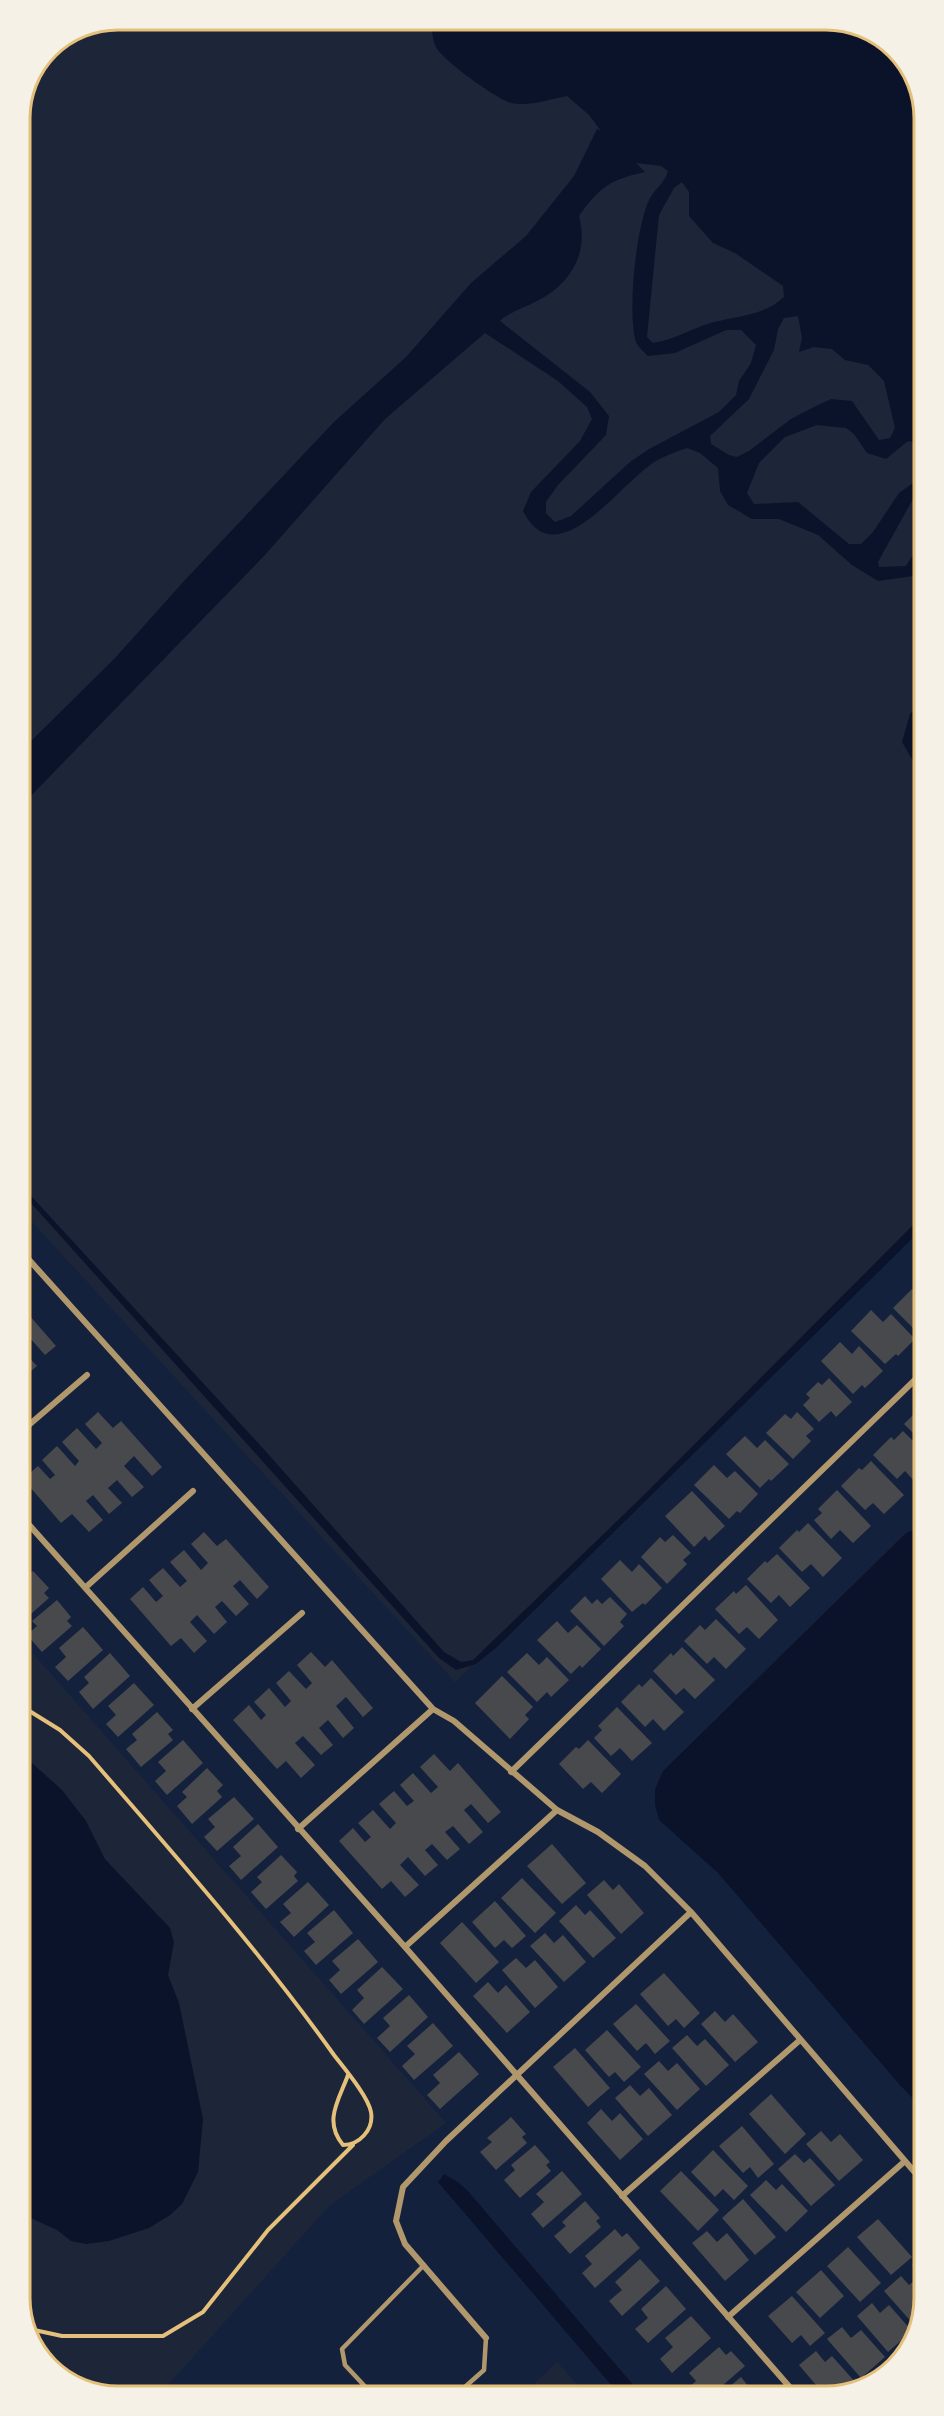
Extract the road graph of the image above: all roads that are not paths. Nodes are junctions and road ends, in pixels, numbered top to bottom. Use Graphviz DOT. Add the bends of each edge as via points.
graph roads {
  1 [pos="30,1261"];
  2 [pos="87,1375"];
  3 [pos="914,1381"];
  4 [pos="30,1424"];
  5 [pos="193,1491"];
  6 [pos="30,1526"];
  7 [pos="86,1587"];
  8 [pos="302,1613"];
  9 [pos="192,1709"];
  10 [pos="433,1709"];
  11 [pos="511,1772"];
  12 [pos="557,1810"];
  13 [pos="298,1829"];
  14 [pos="691,1912"];
  15 [pos="405,1947"];
  16 [pos="800,2040"];
  17 [pos="517,2074"];
  18 [pos="905,2161"];
  19 [pos="914,2171"];
  20 [pos="622,2196"];
  21 [pos="424,2265"];
  22 [pos="728,2317"];
  23 [pos="486,2338"];
  24 [pos="365,2386"];
  25 [pos="466,2386"];
  26 [pos="789,2386"];
  1 -- 10 [label="street"];
  2 -- 4 [label="street"];
  3 -- 11 [label="street"];
  5 -- 7 [label="street"];
  6 -- 7 [label="street"];
  7 -- 9 [label="street"];
  8 -- 9 [label="street"];
  9 -- 13 [label="street"];
  10 -- 11 [label="street" via="454,1721"];
  10 -- 13 [label="street"];
  11 -- 12 [label="street"];
  12 -- 14 [label="street" via="598,1832 645,1866"];
  12 -- 15 [label="street"];
  13 -- 15 [label="street"];
  14 -- 16 [label="street"];
  14 -- 17 [label="street"];
  15 -- 17 [label="street"];
  16 -- 18 [label="street"];
  16 -- 20 [label="street"];
  17 -- 20 [label="street"];
  17 -- 21 [label="street" via="403,2187 396,2221 405,2244"];
  18 -- 19 [label="street"];
  18 -- 22 [label="street"];
  20 -- 22 [label="street"];
  21 -- 23 [label="street"];
  21 -- 24 [label="lane" via="342,2349 345,2365"];
  22 -- 26 [label="street"];
  23 -- 25 [label="lane" via="484,2370"];
}
